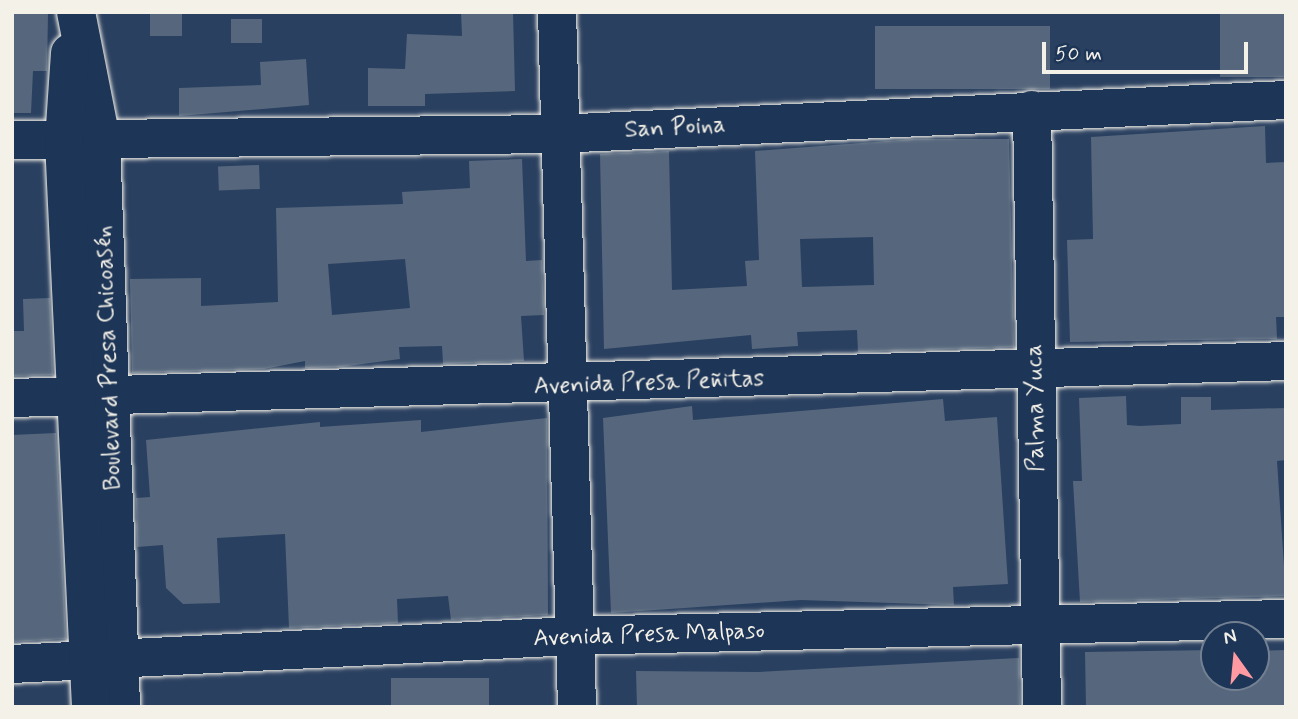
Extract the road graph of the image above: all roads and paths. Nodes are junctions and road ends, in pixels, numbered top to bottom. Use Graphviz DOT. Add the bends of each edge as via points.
graph roads {
  1 [pos="74,12"];
  2 [pos="557,12"];
  3 [pos="1286,100"];
  4 [pos="1032,110"];
  5 [pos="556,134"];
  6 [pos="12,140"];
  7 [pos="82,140"];
  8 [pos="1286,361"];
  9 [pos="1036,372"];
  10 [pos="567,385"];
  11 [pos="93,394"];
  12 [pos="12,398"];
  13 [pos="1286,619"];
  14 [pos="1041,625"];
  15 [pos="573,636"];
  16 [pos="105,662"];
  17 [pos="12,663"];
  18 [pos="91,707"];
  19 [pos="121,707"];
  20 [pos="577,707"];
  21 [pos="1042,707"];
  1 -- 7 [label="street, Boulevard Presa Chicoasén"];
  2 -- 5 [label="street"];
  3 -- 4 [label="street, San Poina"];
  4 -- 5 [label="street, San Poina"];
  4 -- 9 [label="street, Palma Yuca"];
  5 -- 7 [label="street, San Poina"];
  5 -- 10 [label="street"];
  6 -- 7 [label="street, San Poina"];
  7 -- 11 [label="street, Boulevard Presa Chicoasén"];
  8 -- 9 [label="street, Avenida Presa Peñitas"];
  9 -- 10 [label="street, Avenida Presa Peñitas"];
  9 -- 14 [label="street, Palma Yuca"];
  10 -- 11 [label="street, Avenida Presa Peñitas"];
  10 -- 15 [label="street"];
  11 -- 12 [label="street, Avenida Presa Peñitas"];
  11 -- 16 [label="street, Boulevard Presa Chicoasén"];
  13 -- 14 [label="street, Avenida Presa Malpaso"];
  14 -- 15 [label="street, Avenida Presa Malpaso"];
  14 -- 21 [label="street, Palma Yuca"];
  15 -- 16 [label="street, Avenida Presa Malpaso"];
  15 -- 20 [label="street"];
  16 -- 17 [label="street, Avenida Presa Malpaso"];
  16 -- 18 [label="street, Boulevard Presa Chicoasén"];
  16 -- 19 [label="street, Boulevard Presa Chicoasén"];
}
